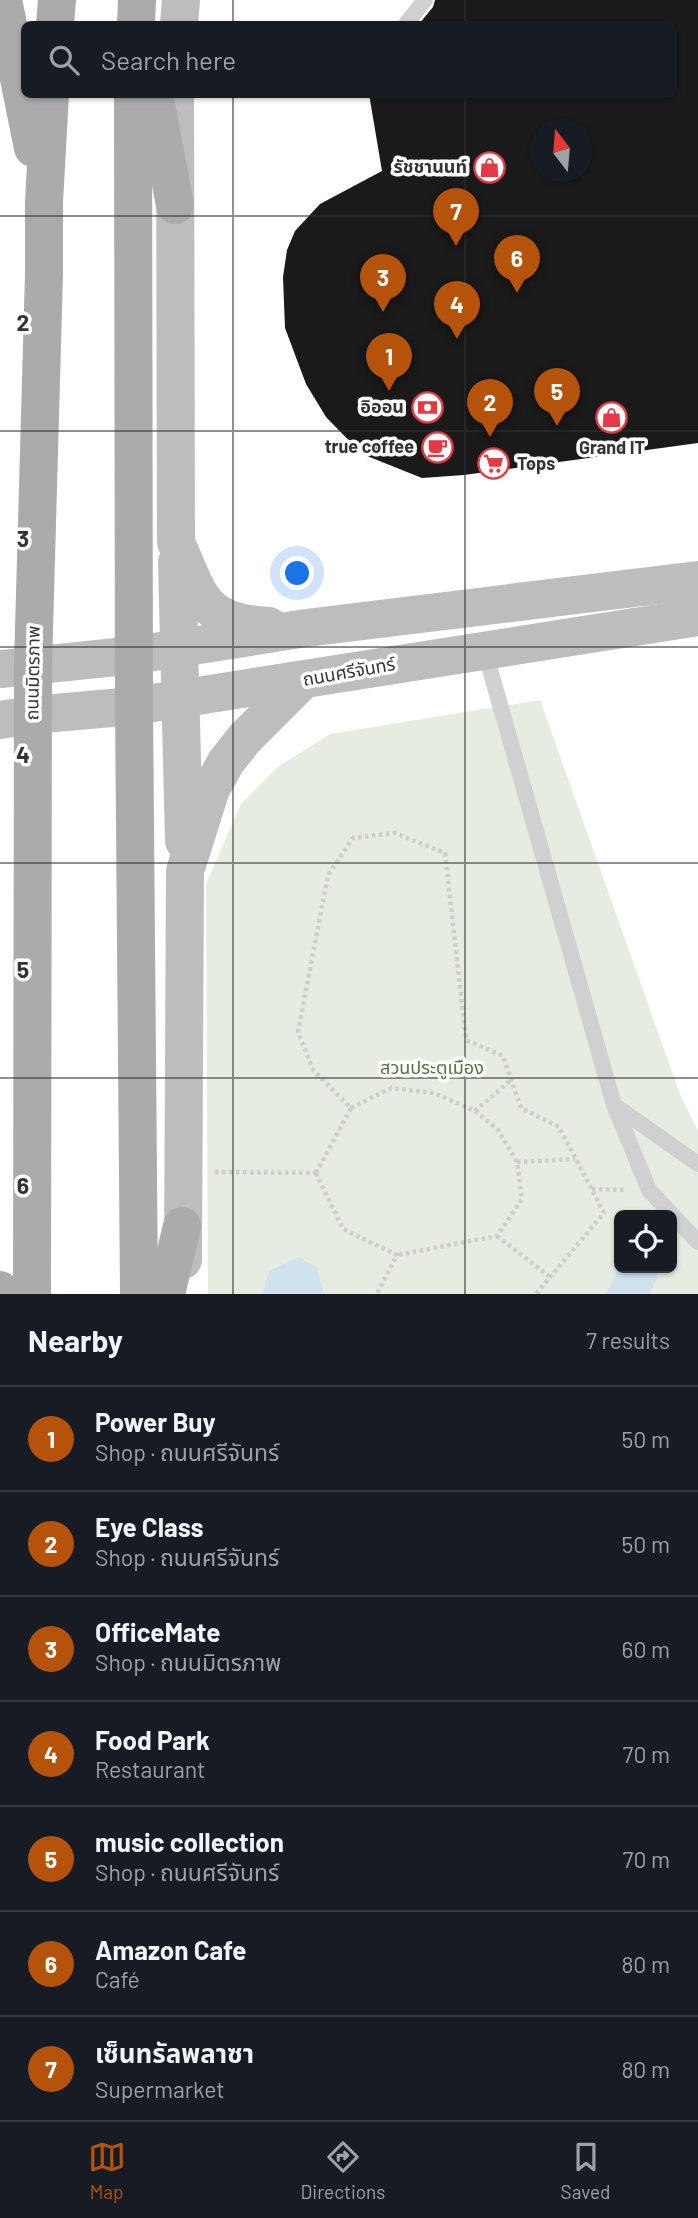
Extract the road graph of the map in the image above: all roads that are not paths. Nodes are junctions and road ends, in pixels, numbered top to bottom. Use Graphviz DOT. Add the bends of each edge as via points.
graph roads {
  1 [pos="2,0"];
  2 [pos="57,0"];
  3 [pos="181,0"];
  4 [pos="425,0"];
  5 [pos="55,21"];
  6 [pos="179,21"];
  7 [pos="408,21"];
  8 [pos="0,28"];
  9 [pos="21,91"];
  10 [pos="22,98"];
  11 [pos="50,98"];
  12 [pos="133,98"];
  13 [pos="155,98"];
  14 [pos="175,98"];
  15 [pos="44,202"];
  16 [pos="175,205"];
  17 [pos="176,542"];
  18 [pos="698,580"];
  19 [pos="698,617"];
  20 [pos="306,628"];
  21 [pos="180,649"];
  22 [pos="484,649"];
  23 [pos="135,655"];
  24 [pos="16,667"];
  25 [pos="303,680"];
  26 [pos="180,699"];
  27 [pos="134,706"];
  28 [pos="16,718"];
  29 [pos="185,871"];
  30 [pos="614,1105"];
  31 [pos="698,1164"];
  32 [pos="698,1242"];
  33 [pos="178,1286"];
  34 [pos="32,1294"];
  35 [pos="139,1294"];
  1 -- 8 [label="main road"];
  1 -- 9 [label="main road"];
  2 -- 5 [label="main road"];
  3 -- 6 [label="main road"];
  4 -- 7 [label="lane"];
  10 -- 15 [label="main road"];
  11 -- 15 [label="main road, ถนนมิตรภาพ"];
  12 -- 23 [label="main road"];
  13 -- 16 [label="main road"];
  14 -- 16 [label="main road"];
  15 -- 24 [label="main road, ถนนมิตรภาพ" via="44,274"];
  16 -- 17 [label="main road"];
  17 -- 20 [label="main road" via="200,596 224,618 247,625"];
  17 -- 21 [label="main road"];
  18 -- 20 [label="main road"];
  19 -- 22 [label="main road, ถนนศรีจันทร์"];
  20 -- 21 [label="main road"];
  21 -- 23 [label="main road"];
  21 -- 26 [label="main road"];
  22 -- 25 [label="main road, ถนนศรีจันทร์"];
  22 -- 30 [label="lane"];
  23 -- 24 [label="main road"];
  23 -- 27 [label="main road"];
  24 -- 28 [label="main road, ถนนมิตรภาพ"];
  25 -- 26 [label="main road, ถนนศรีจันทร์"];
  25 -- 29 [label="main road" via="226,762 207,800"];
  26 -- 27 [label="main road, ถนนศรีจันทร์"];
  26 -- 29 [label="main road"];
  27 -- 28 [label="main road, ถนนศรีจันทร์"];
  27 -- 35 [label="main road"];
  28 -- 34 [label="main road, ถนนมิตรภาพ"];
  29 -- 33 [label="main road"];
  30 -- 31 [label="lane"];
  30 -- 32 [label="lane" via="649,1190"];
}
